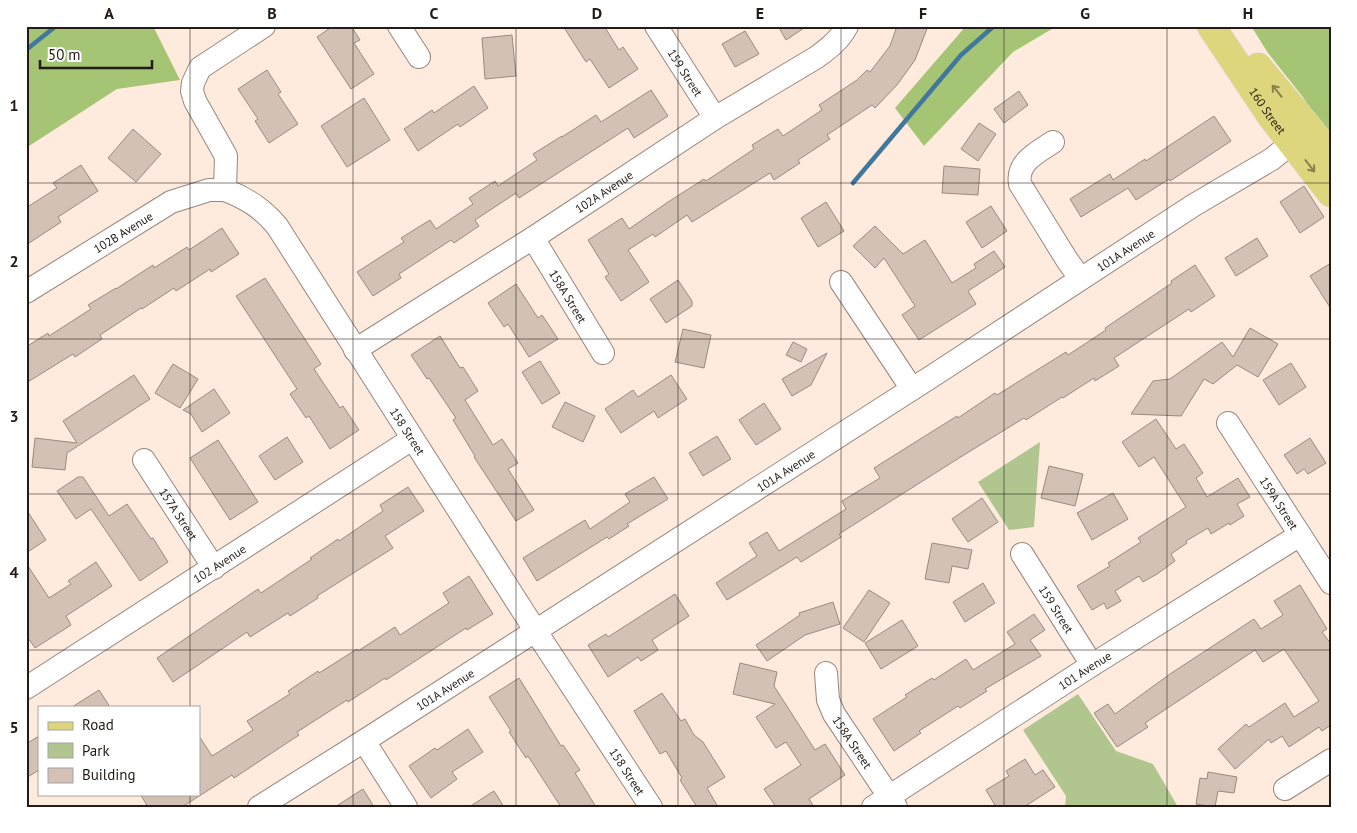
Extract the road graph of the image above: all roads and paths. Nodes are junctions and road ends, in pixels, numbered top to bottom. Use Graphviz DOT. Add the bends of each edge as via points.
graph roads {
  1 [pos="264,26"];
  2 [pos="399,26"];
  3 [pos="656,26"];
  4 [pos="847,26"];
  5 [pos="1211,26"];
  6 [pos="1231,26"];
  7 [pos="419,57"];
  8 [pos="715,118"];
  9 [pos="1300,136"];
  10 [pos="1053,142"];
  11 [pos="1331,156"];
  12 [pos="225,190"];
  13 [pos="1331,193"];
  14 [pos="533,238"];
  15 [pos="1080,278"];
  16 [pos="841,282"];
  17 [pos="26,292"];
  18 [pos="355,350"];
  19 [pos="603,353"];
  20 [pos="912,389"];
  21 [pos="1228,422"];
  22 [pos="412,439"];
  23 [pos="144,460"];
  24 [pos="1300,535"];
  25 [pos="1022,554"];
  26 [pos="214,568"];
  27 [pos="1331,583"];
  28 [pos="535,630"];
  29 [pos="1092,665"];
  30 [pos="826,673"];
  31 [pos="26,688"];
  32 [pos="364,742"];
  33 [pos="1331,760"];
  34 [pos="1285,789"];
  35 [pos="886,803"];
  36 [pos="259,807"];
  37 [pos="406,807"];
  38 [pos="651,807"];
  1 -- 12 [label="street" via="200,68 194,78 192,95 226,156"];
  2 -- 7 [label="street"];
  3 -- 8 [label="street, 159 Street"];
  4 -- 8 [label="street, 102A Avenue" via="843,34 817,57"];
  5 -- 9 [label="main road, 160 Street" via="1234,62"];
  9 -- 6 [label="main road, 160 Street, one-way"];
  8 -- 14 [label="street, 102A Avenue"];
  9 -- 11 [label="main road, 160 Street"];
  9 -- 13 [label="main road, 160 Street, one-way"];
  9 -- 15 [label="street, 101A Avenue" via="1272,159"];
  10 -- 15 [label="street" via="1026,160 1019,179"];
  12 -- 17 [label="street, 102B Avenue" via="209,190 171,202"];
  12 -- 18 [label="street, 158 Street" via="257,206 277,226"];
  14 -- 18 [label="street, 102A Avenue"];
  14 -- 19 [label="street, 158A Street"];
  15 -- 20 [label="street, 101A Avenue"];
  16 -- 20 [label="street"];
  18 -- 22 [label="street, 158 Street"];
  20 -- 28 [label="street, 101A Avenue"];
  21 -- 24 [label="street, 159A Street"];
  22 -- 26 [label="street, 102 Avenue"];
  22 -- 28 [label="street, 158 Street"];
  23 -- 26 [label="street, 157A Street"];
  24 -- 27 [label="street, 159A Street"];
  24 -- 29 [label="street, 101 Avenue"];
  25 -- 29 [label="street, 159 Street"];
  26 -- 31 [label="street, 102 Avenue"];
  28 -- 32 [label="street, 101A Avenue"];
  28 -- 38 [label="street, 158 Street"];
  29 -- 35 [label="street, 101 Avenue"];
  30 -- 35 [label="street, 158A Street" via="828,700 834,714"];
  32 -- 36 [label="street, 101A Avenue"];
  32 -- 37 [label="street"];
  33 -- 34 [label="street"];
}
